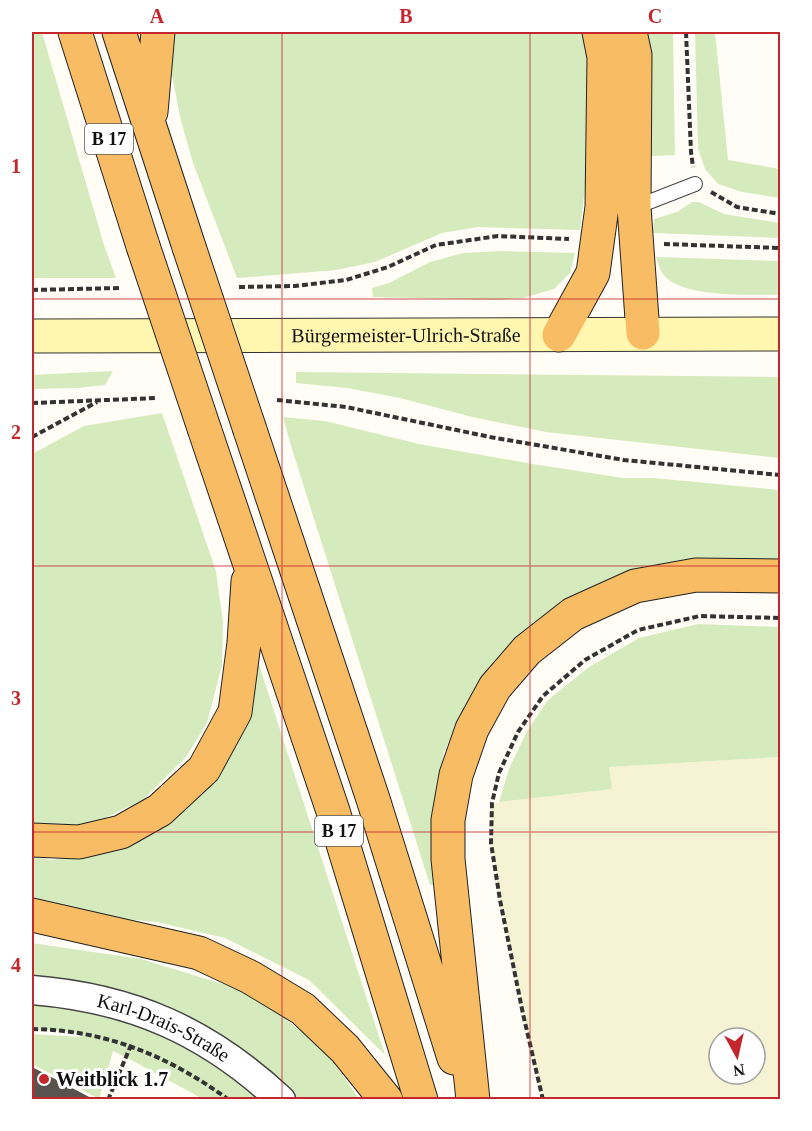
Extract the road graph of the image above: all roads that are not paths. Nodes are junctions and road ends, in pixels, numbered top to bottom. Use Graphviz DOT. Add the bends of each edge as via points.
graph roads {
  1 [pos="75,32"];
  2 [pos="119,32"];
  3 [pos="158,32"];
  4 [pos="599,32"];
  5 [pos="630,32"];
  6 [pos="150,128"];
  7 [pos="695,184"];
  8 [pos="634,207"];
  9 [pos="643,333"];
  10 [pos="780,334"];
  11 [pos="559,335"];
  12 [pos="32,336"];
  13 [pos="249,564"];
  14 [pos="780,576"];
  15 [pos="32,840"];
  16 [pos="32,915"];
  17 [pos="32,990"];
  18 [pos="280,1100"];
  19 [pos="386,1100"];
  20 [pos="422,1100"];
  21 [pos="467,1100"];
  22 [pos="473,1100"];
  1 -- 13 [label="highway, B 17, bridge"];
  2 -- 6 [label="highway, B 17"];
  3 -- 6 [label="highway"];
  4 -- 11 [label="highway" via="604,57 602,207 593,273"];
  5 -- 8 [label="highway" via="634,55"];
  6 -- 21 [label="highway, B 17, bridge" via="373,799"];
  7 -- 8 [label="lane"];
  8 -- 9 [label="highway"];
  9 -- 10 [label="main road, Bürgermeister-Ulrich-Straße"];
  9 -- 11 [label="main road, Bürgermeister-Ulrich-Straße"];
  11 -- 12 [label="main road, Bürgermeister-Ulrich-Straße"];
  13 -- 15 [label="highway" via="235,711 204,768 160,810 121,832 79,842"];
  13 -- 20 [label="highway, B 17" via="333,811"];
  14 -- 22 [label="highway" via="696,575 635,586 573,614 527,650 495,687 472,729 456,775 448,820 448,859"];
  16 -- 19 [label="highway" via="199,953 250,976 303,1009 345,1049"];
  17 -- 18 [label="street, Karl-Drais-Straße" via="97,998 157,1017 225,1054"];
}
